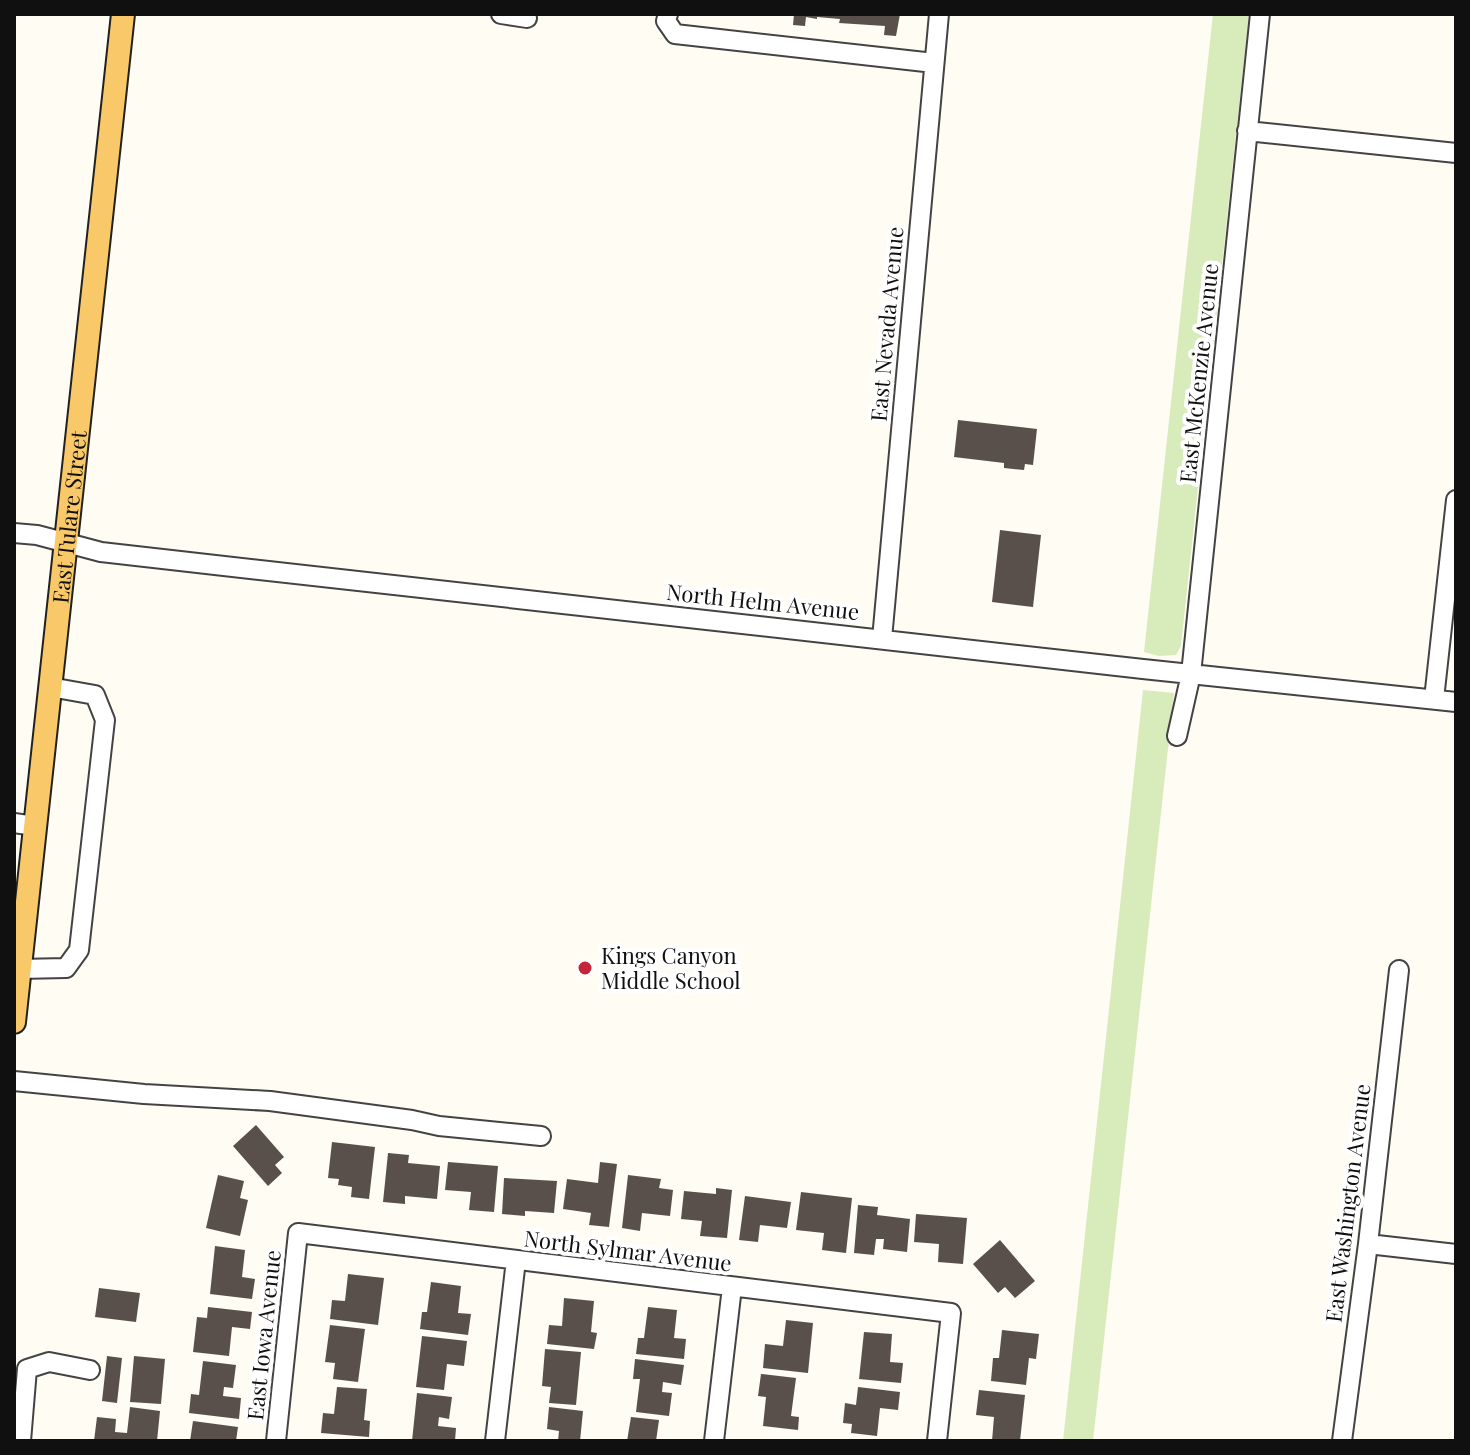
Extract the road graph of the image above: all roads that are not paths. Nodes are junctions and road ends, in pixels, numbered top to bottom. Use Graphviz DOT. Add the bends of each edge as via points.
graph roads {
  1 [pos="123,14"];
  2 [pos="501,14"];
  3 [pos="668,14"];
  4 [pos="939,14"];
  5 [pos="1260,14"];
  6 [pos="527,18"];
  7 [pos="934,63"];
  8 [pos="1247,131"];
  9 [pos="1456,153"];
  10 [pos="1456,500"];
  11 [pos="14,533"];
  12 [pos="67,542"];
  13 [pos="882,639"];
  14 [pos="1191,674"];
  15 [pos="50,687"];
  16 [pos="1434,699"];
  17 [pos="1456,702"];
  18 [pos="1177,736"];
  19 [pos="24,825"];
  20 [pos="19,969"];
  21 [pos="1399,970"];
  22 [pos="14,1022"];
  23 [pos="14,1081"];
  24 [pos="541,1136"];
  25 [pos="298,1233"];
  26 [pos="1368,1244"];
  27 [pos="1456,1254"];
  28 [pos="516,1260"];
  29 [pos="732,1287"];
  30 [pos="21,1368"];
  31 [pos="90,1370"];
  32 [pos="19,1410"];
  33 [pos="21,1441"];
  34 [pos="276,1441"];
  35 [pos="495,1441"];
  36 [pos="714,1441"];
  37 [pos="937,1441"];
  38 [pos="1342,1441"];
  1 -- 12 [label="main road, East Tulare Street"];
  2 -- 6 [label="street"];
  3 -- 7 [label="street" via="666,21 675,34"];
  4 -- 7 [label="street, East Nevada Avenue"];
  5 -- 8 [label="street, East McKenzie Avenue"];
  7 -- 13 [label="street, East Nevada Avenue"];
  8 -- 9 [label="street"];
  8 -- 14 [label="street, East McKenzie Avenue"];
  10 -- 16 [label="street"];
  11 -- 12 [label="street, North Helm Avenue"];
  12 -- 13 [label="street, North Helm Avenue" via="101,552"];
  12 -- 15 [label="main road, East Tulare Street"];
  13 -- 14 [label="street, North Helm Avenue"];
  14 -- 16 [label="street, North Helm Avenue"];
  14 -- 18 [label="street, East McKenzie Avenue"];
  15 -- 19 [label="main road, East Tulare Street"];
  15 -- 20 [label="street" via="95,695 105,720 79,950 66,968"];
  16 -- 17 [label="street, North Helm Avenue"];
  19 -- 20 [label="main road, East Tulare Street"];
  20 -- 22 [label="main road, East Tulare Street"];
  21 -- 26 [label="street, East Washington Avenue"];
  23 -- 24 [label="street" via="270,1101"];
  25 -- 28 [label="street, North Sylmar Avenue"];
  25 -- 34 [label="street, East Iowa Avenue"];
  26 -- 27 [label="street"];
  26 -- 38 [label="street, East Washington Avenue"];
  28 -- 29 [label="street, North Sylmar Avenue"];
  28 -- 35 [label="street"];
  29 -- 36 [label="street"];
  29 -- 37 [label="street, North Sylmar Avenue" via="951,1313"];
  30 -- 31 [label="street" via="49,1362"];
  30 -- 32 [label="street"];
  32 -- 33 [label="street"];
}
